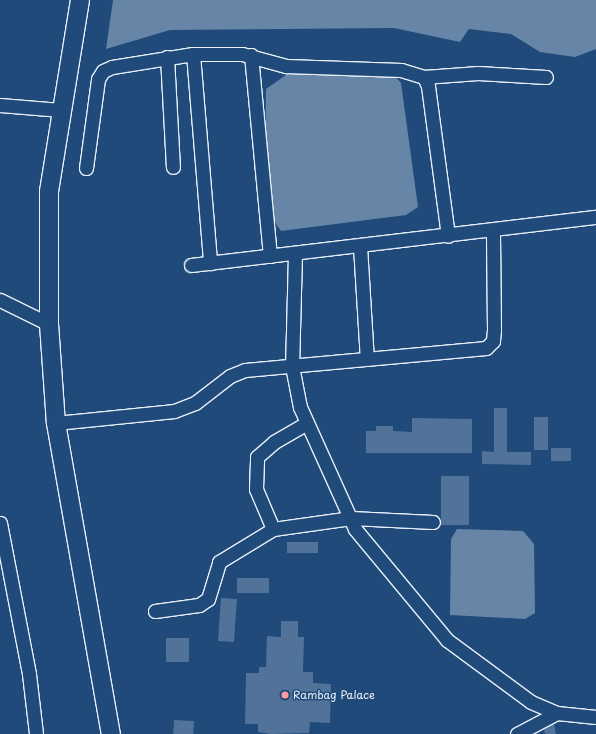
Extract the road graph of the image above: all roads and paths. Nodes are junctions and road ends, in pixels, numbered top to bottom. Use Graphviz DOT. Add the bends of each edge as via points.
graph roads {
  1 [pos="80,0"];
  2 [pos="193,54"];
  3 [pos="252,55"];
  4 [pos="167,57"];
  5 [pos="546,77"];
  6 [pos="424,78"];
  7 [pos="0,105"];
  8 [pos="61,110"];
  9 [pos="172,167"];
  10 [pos="86,168"];
  11 [pos="596,217"];
  12 [pos="493,231"];
  13 [pos="448,236"];
  14 [pos="360,246"];
  15 [pos="295,254"];
  16 [pos="270,256"];
  17 [pos="210,263"];
  18 [pos="191,265"];
  19 [pos="0,300"];
  20 [pos="49,324"];
  21 [pos="367,359"];
  22 [pos="292,366"];
  23 [pos="56,423"];
  24 [pos="306,424"];
  25 [pos="351,518"];
  26 [pos="433,522"];
  27 [pos="0,523"];
  28 [pos="273,529"];
  29 [pos="155,611"];
  30 [pos="556,714"];
  31 [pos="596,718"];
  32 [pos="520,733"];
  33 [pos="36,734"];
  34 [pos="111,734"];
  1 -- 8 [label="street"];
  2 -- 3 [label="street"];
  2 -- 4 [label="street"];
  2 -- 17 [label="street"];
  3 -- 6 [label="street" via="286,66 401,70"];
  3 -- 16 [label="street"];
  4 -- 9 [label="street"];
  4 -- 10 [label="street" via="103,71 98,79"];
  5 -- 6 [label="street" via="478,73"];
  6 -- 13 [label="street" via="428,86"];
  7 -- 8 [label="street"];
  8 -- 20 [label="street" via="49,192"];
  11 -- 12 [label="street"];
  12 -- 13 [label="street"];
  12 -- 21 [label="street" via="493,342 486,348"];
  13 -- 14 [label="street"];
  14 -- 15 [label="street"];
  14 -- 21 [label="street"];
  15 -- 16 [label="street"];
  15 -- 22 [label="street"];
  16 -- 17 [label="street"];
  17 -- 18 [label="street"];
  19 -- 20 [label="street"];
  20 -- 23 [label="street"];
  21 -- 22 [label="street"];
  22 -- 23 [label="street" via="245,370 230,376 195,403 174,411"];
  22 -- 24 [label="street"];
  23 -- 34 [label="street"];
  24 -- 25 [label="street"];
  24 -- 28 [label="street" via="274,442 258,458 256,489"];
  25 -- 26 [label="street"];
  25 -- 28 [label="street"];
  25 -- 30 [label="street" via="355,529 447,640 531,702"];
  27 -- 33 [label="street" via="30,674"];
  28 -- 29 [label="street" via="219,562 208,599 199,605"];
  30 -- 31 [label="street"];
  30 -- 32 [label="street"];
}
